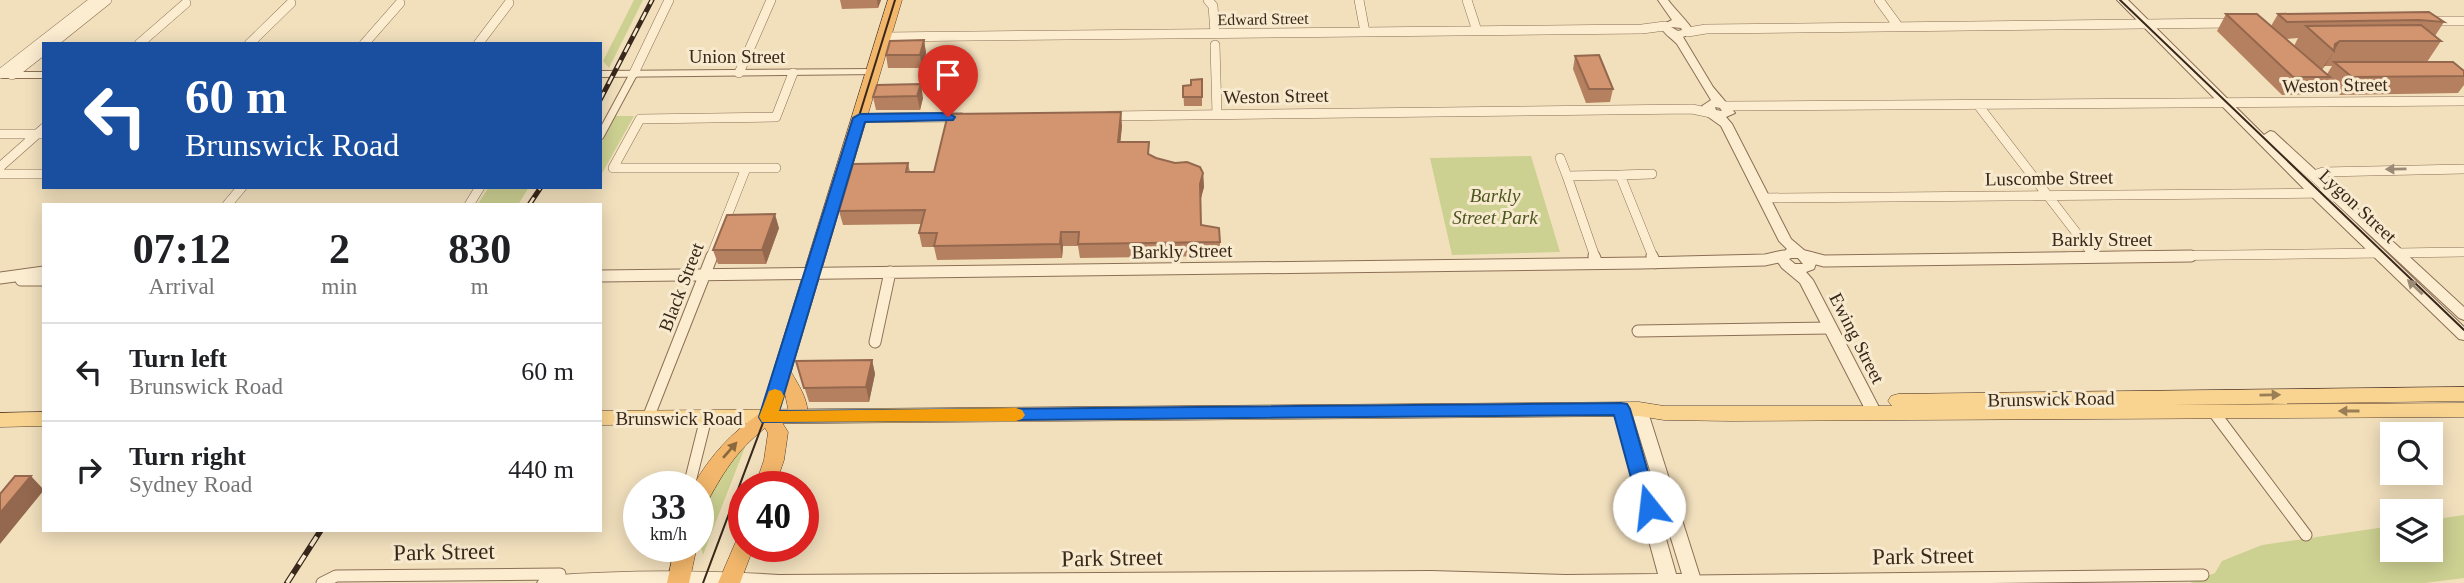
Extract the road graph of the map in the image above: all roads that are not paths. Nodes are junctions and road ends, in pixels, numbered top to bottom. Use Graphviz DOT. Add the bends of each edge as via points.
graph roads {
  1 [pos="95,0"];
  2 [pos="107,0"];
  3 [pos="669,0"];
  4 [pos="771,0"];
  5 [pos="895,0"];
  6 [pos="1208,0"];
  7 [pos="1359,0"];
  8 [pos="1467,0"];
  9 [pos="1663,0"];
  10 [pos="1878,0"];
  11 [pos="2122,0"];
  12 [pos="186,3"];
  13 [pos="291,3"];
  14 [pos="400,3"];
  15 [pos="509,3"];
  16 [pos="2424,21"];
  17 [pos="2464,21"];
  18 [pos="2249,23"];
  19 [pos="2147,24"];
  20 [pos="1898,26"];
  21 [pos="1677,29"];
  22 [pos="1477,31"];
  23 [pos="1365,32"];
  24 [pos="1216,33"];
  25 [pos="884,37"];
  26 [pos="44,42"];
  27 [pos="54,42"];
  28 [pos="141,42"];
  29 [pos="251,42"];
  30 [pos="365,42"];
  31 [pos="480,42"];
  32 [pos="42,44"];
  33 [pos="1215,45"];
  34 [pos="42,51"];
  35 [pos="873,72"];
  36 [pos="739,73"];
  37 [pos="793,73"];
  38 [pos="602,74"];
  39 [pos="634,74"];
  40 [pos="4,75"];
  41 [pos="42,75"];
  42 [pos="2322,88"];
  43 [pos="2464,101"];
  44 [pos="2337,102"];
  45 [pos="2226,104"];
  46 [pos="1980,107"];
  47 [pos="1718,109"];
  48 [pos="1217,114"];
  49 [pos="1101,116"];
  50 [pos="976,117"];
  51 [pos="860,118"];
  52 [pos="42,132"];
  53 [pos="602,132"];
  54 [pos="0,134"];
  55 [pos="1560,158"];
  56 [pos="0,167"];
  57 [pos="746,168"];
  58 [pos="776,168"];
  59 [pos="2464,169"];
  60 [pos="0,174"];
  61 [pos="42,174"];
  62 [pos="1652,174"];
  63 [pos="1620,175"];
  64 [pos="2314,175"];
  65 [pos="1567,176"];
  66 [pos="240,189"];
  67 [pos="2316,193"];
  68 [pos="2333,193"];
  69 [pos="2048,195"];
  70 [pos="1764,198"];
  71 [pos="229,203"];
  72 [pos="2464,252"];
  73 [pos="2380,253"];
  74 [pos="2397,253"];
  75 [pos="2095,257"];
  76 [pos="1796,261"];
  77 [pos="1655,262"];
  78 [pos="1597,263"];
  79 [pos="42,272"];
  80 [pos="890,272"];
  81 [pos="813,274"];
  82 [pos="602,276"];
  83 [pos="705,276"];
  84 [pos="0,278"];
  85 [pos="42,280"];
  86 [pos="2464,315"];
  87 [pos="1831,328"];
  88 [pos="1638,331"];
  89 [pos="2464,335"];
  90 [pos="875,342"];
  91 [pos="782,373"];
  92 [pos="2403,394"];
  93 [pos="2464,394"];
  94 [pos="2208,404"];
  95 [pos="1871,407"];
  96 [pos="1630,409"];
  97 [pos="2464,410"];
  98 [pos="2417,411"];
  99 [pos="768,417"];
  100 [pos="798,417"];
  101 [pos="42,418"];
  102 [pos="602,418"];
  103 [pos="648,418"];
  104 [pos="706,418"];
  105 [pos="0,419"];
  106 [pos="693,471"];
  107 [pos="713,471"];
  108 [pos="769,471"];
  109 [pos="2306,536"];
  110 [pos="682,562"];
  111 [pos="737,562"];
  112 [pos="2203,575"];
  113 [pos="2154,576"];
  114 [pos="678,580"];
  115 [pos="730,581"];
  116 [pos="1669,581"];
  117 [pos="1834,581"];
  118 [pos="557,582"];
  119 [pos="1566,582"];
  120 [pos="1693,582"];
  121 [pos="321,583"];
  122 [pos="547,583"];
  123 [pos="857,583"];
  124 [pos="902,583"];
  125 [pos="1027,583"];
  126 [pos="2134,583"];
  1 -- 26 [label="street"];
  2 -- 27 [label="street"];
  3 -- 39 [label="street"];
  4 -- 36 [label="street"];
  5 -- 25 [label="highway"];
  6 -- 24 [label="street"];
  7 -- 23 [label="street"];
  8 -- 22 [label="street"];
  9 -- 21 [label="street, Ewing Street"];
  10 -- 20 [label="street"];
  11 -- 19 [label="street, Lygon Street"];
  12 -- 28 [label="street"];
  13 -- 29 [label="street"];
  14 -- 30 [label="street"];
  15 -- 31 [label="street"];
  16 -- 17 [label="street"];
  18 -- 19 [label="street, Edward Street"];
  19 -- 20 [label="street, Edward Street"];
  19 -- 45 [label="street, Lygon Street"];
  20 -- 21 [label="street, Edward Street"];
  21 -- 22 [label="street, Edward Street"];
  21 -- 47 [label="street, Ewing Street"];
  22 -- 23 [label="street, Edward Street"];
  23 -- 24 [label="street, Edward Street"];
  24 -- 25 [label="street, Edward Street"];
  25 -- 35 [label="highway"];
  32 -- 40 [label="street"];
  33 -- 48 [label="street"];
  34 -- 40 [label="street"];
  35 -- 37 [label="street, Union Street"];
  35 -- 51 [label="highway"];
  36 -- 37 [label="street, Union Street"];
  36 -- 39 [label="street, Union Street"];
  37 -- 57 [label="street" via="776,117 640,119 613,168"];
  38 -- 39 [label="street, Union Street"];
  39 -- 53 [label="street"];
  40 -- 41 [label="street"];
  42 -- 44 [label="street"];
  43 -- 44 [label="street, Weston Street"];
  44 -- 45 [label="street, Weston Street"];
  45 -- 46 [label="street, Weston Street"];
  45 -- 64 [label="street, Lygon Street" via="2257,124"];
  45 -- 67 [label="street, Lygon Street"];
  46 -- 47 [label="street, Weston Street"];
  46 -- 69 [label="street"];
  47 -- 48 [label="street, Weston Street"];
  47 -- 70 [label="street, Ewing Street"];
  48 -- 49 [label="street, Weston Street"];
  50 -- 51 [label="street"];
  51 -- 81 [label="highway"];
  52 -- 54 [label="street"];
  52 -- 56 [label="street"];
  55 -- 65 [label="street"];
  57 -- 58 [label="street"];
  57 -- 83 [label="street, Black Street"];
  59 -- 64 [label="street, one-way"];
  60 -- 61 [label="street"];
  62 -- 63 [label="street"];
  63 -- 65 [label="street"];
  63 -- 77 [label="street"];
  64 -- 68 [label="street, Lygon Street"];
  65 -- 78 [label="street"];
  66 -- 71 [label="street"];
  67 -- 68 [label="street, Luscombe Street"];
  67 -- 69 [label="street, Luscombe Street"];
  67 -- 73 [label="street, Lygon Street"];
  68 -- 74 [label="street, Lygon Street"];
  69 -- 70 [label="street, Luscombe Street"];
  69 -- 75 [label="street"];
  70 -- 76 [label="street, Ewing Street"];
  72 -- 74 [label="street"];
  73 -- 74 [label="street"];
  73 -- 75 [label="street, Barkly Street"];
  89 -- 73 [label="street, Lygon Street, one-way"];
  74 -- 86 [label="street, Lygon Street"];
  75 -- 76 [label="street, Barkly Street"];
  76 -- 77 [label="street, Barkly Street"];
  76 -- 87 [label="street, Ewing Street"];
  77 -- 78 [label="street, Barkly Street"];
  78 -- 80 [label="street, Barkly Street"];
  79 -- 84 [label="street"];
  80 -- 81 [label="street, Barkly Street"];
  80 -- 90 [label="street"];
  81 -- 83 [label="street, Barkly Street"];
  81 -- 91 [label="highway"];
  82 -- 83 [label="street, Barkly Street"];
  83 -- 103 [label="street, Black Street"];
  84 -- 85 [label="street"];
  87 -- 88 [label="street"];
  87 -- 95 [label="street, Ewing Street"];
  91 -- 99 [label="highway"];
  91 -- 100 [label="highway" via="793,393"];
  92 -- 93 [label="main road, Brunswick Road"];
  94 -- 92 [label="main road, Brunswick Road, one-way"];
  92 -- 98 [label="main road"];
  94 -- 95 [label="main road, Brunswick Road"];
  98 -- 94 [label="main road, Brunswick Road, one-way"];
  94 -- 109 [label="street"];
  95 -- 96 [label="main road, Brunswick Road" via="1664,413"];
  96 -- 100 [label="main road, Brunswick Road"];
  96 -- 116 [label="street"];
  96 -- 120 [label="street"];
  97 -- 98 [label="main road, Brunswick Road"];
  99 -- 100 [label="main road, Brunswick Road"];
  99 -- 104 [label="main road, Brunswick Road"];
  107 -- 99 [label="highway, one-way" via="748,430"];
  99 -- 108 [label="highway" via="778,432"];
  101 -- 105 [label="main road"];
  102 -- 103 [label="main road, Brunswick Road"];
  103 -- 104 [label="main road, Brunswick Road"];
  104 -- 106 [label="street"];
  110 -- 114 [label="highway"];
  111 -- 115 [label="highway"];
  112 -- 113 [label="street, Park Street"];
  113 -- 117 [label="street, Park Street"];
  113 -- 126 [label="street, Park Street"];
  114 -- 115 [label="street, Park Street"];
  114 -- 118 [label="street, Park Street"];
  115 -- 123 [label="street, Park Street"];
  116 -- 119 [label="street, Park Street"];
  116 -- 120 [label="street, Park Street"];
  117 -- 120 [label="street, Park Street"];
  118 -- 121 [label="street, Park Street" via="561,573 336,576"];
  118 -- 122 [label="street, Park Street"];
  119 -- 125 [label="street, Park Street" via="1418,578"];
  123 -- 124 [label="street, Park Street"];
  124 -- 125 [label="street, Park Street"];
}
